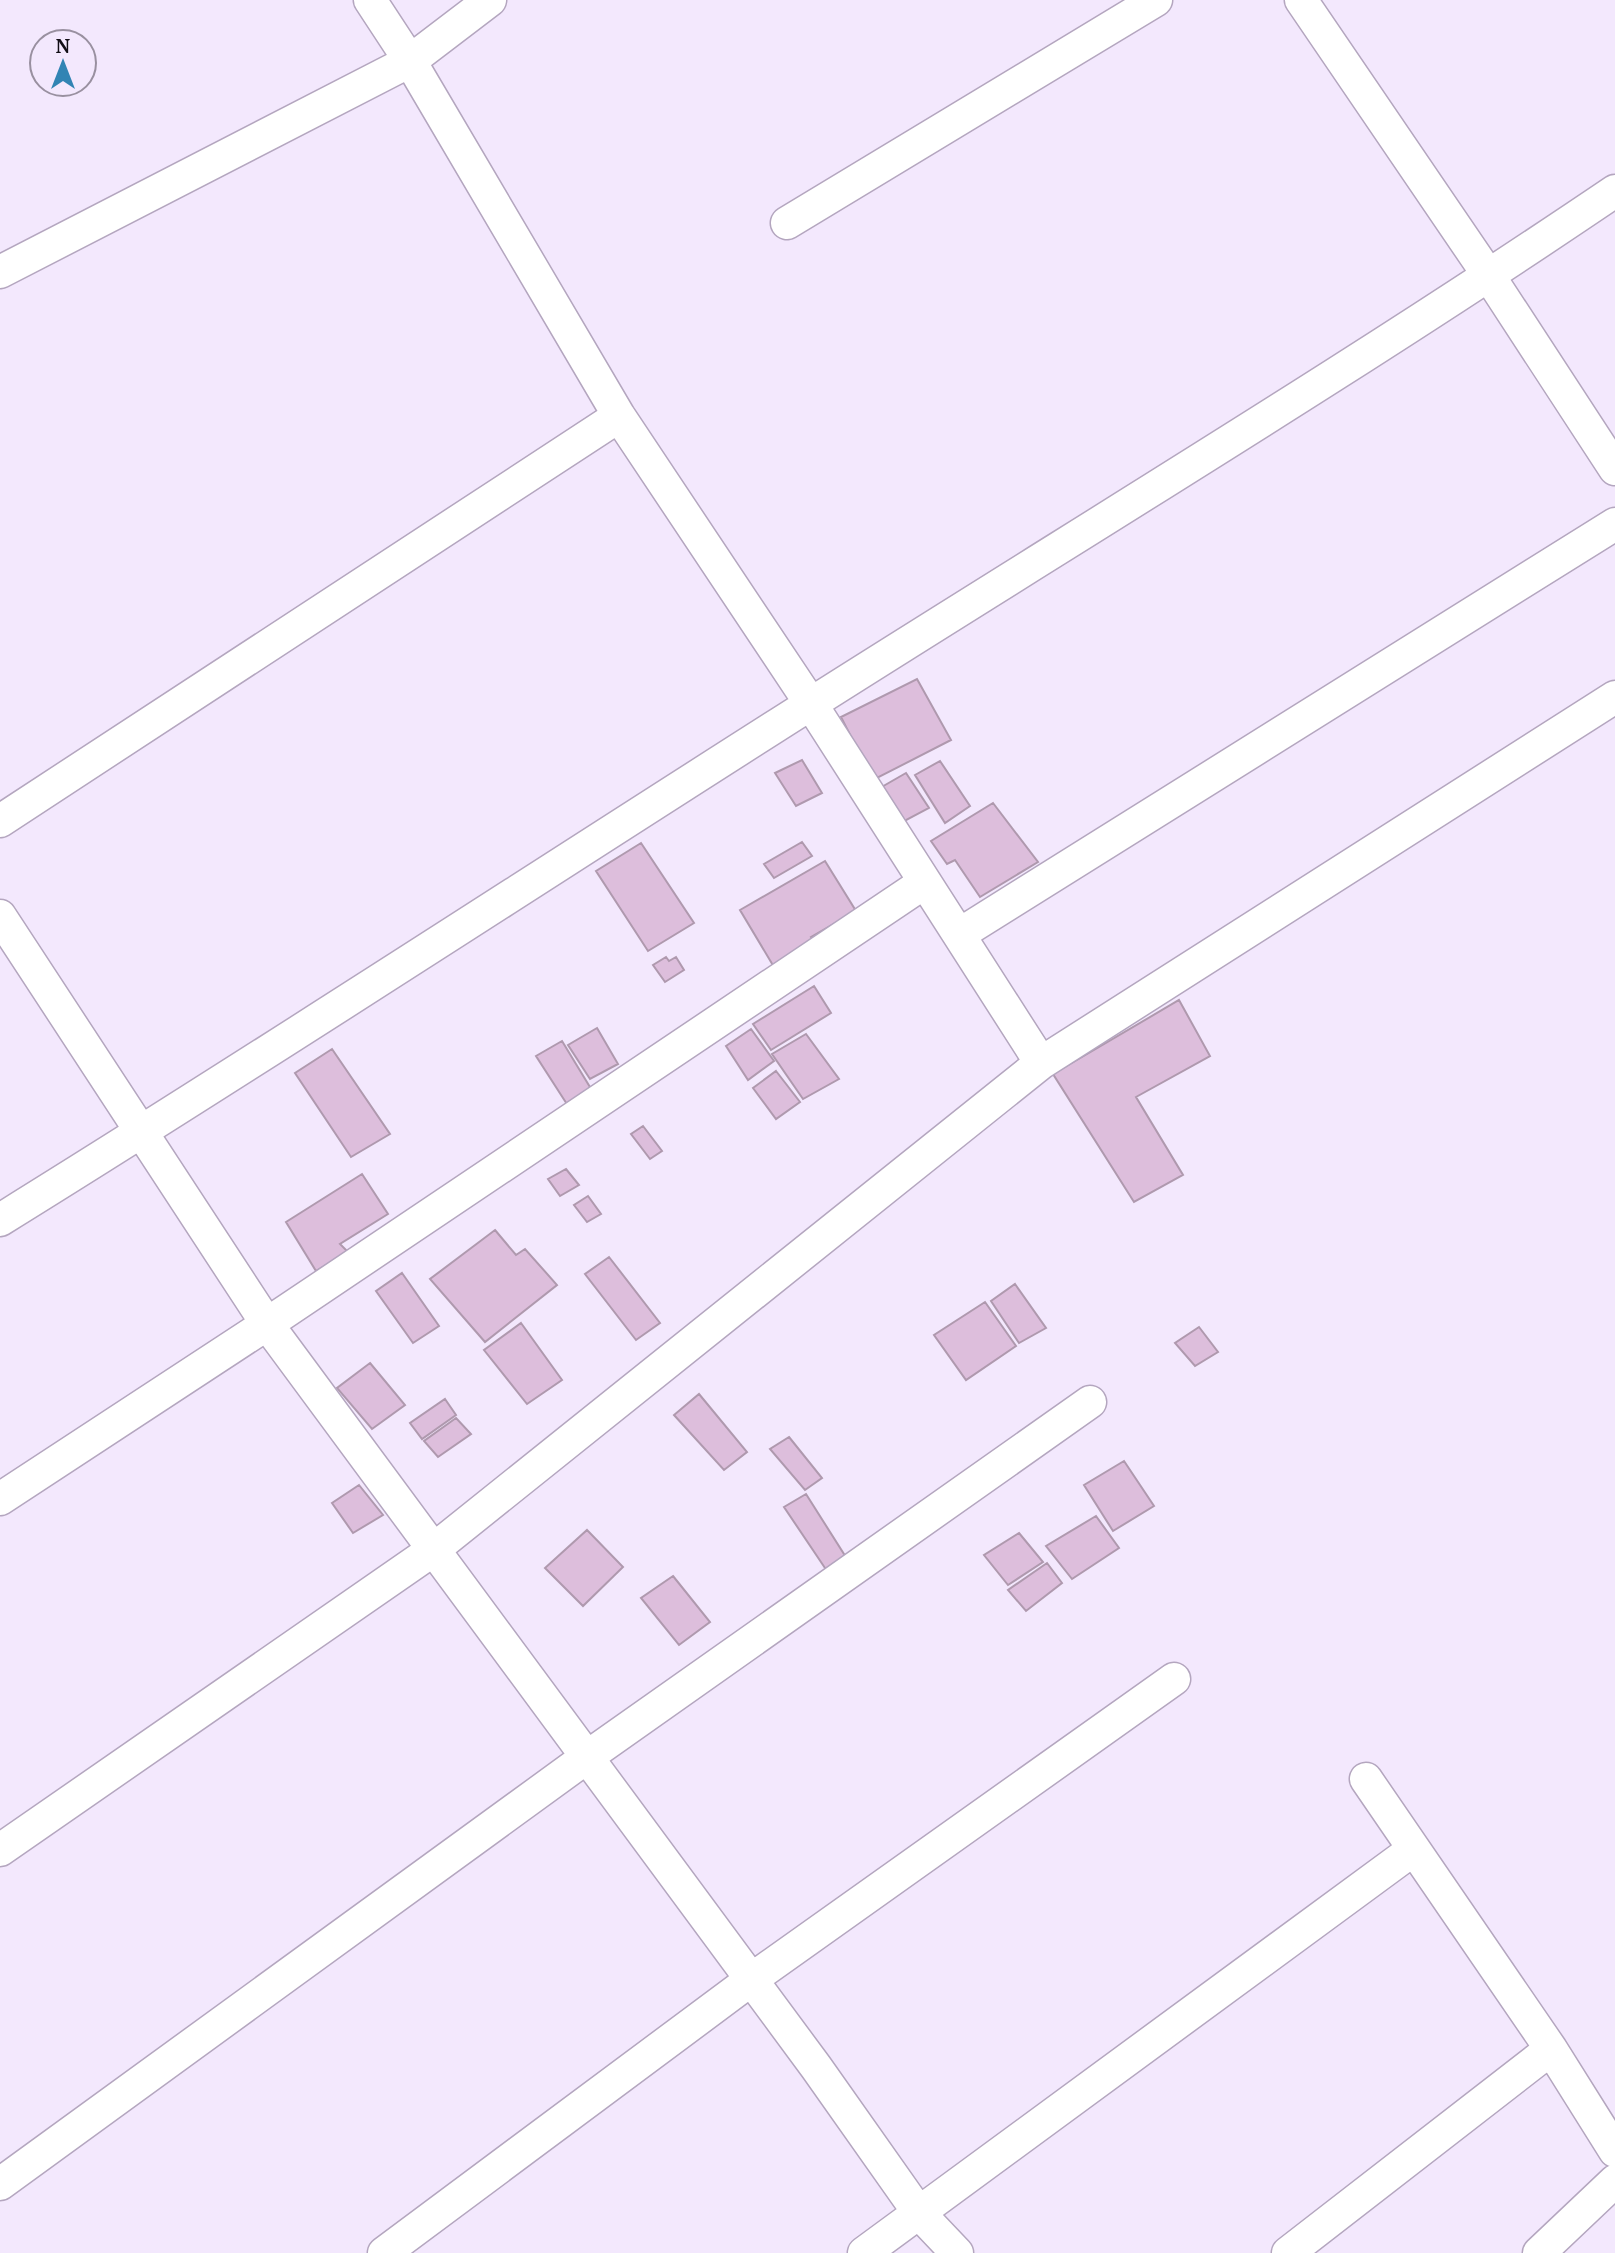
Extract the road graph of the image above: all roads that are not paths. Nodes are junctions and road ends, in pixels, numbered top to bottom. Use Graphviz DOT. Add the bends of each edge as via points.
graph roads {
  1 [pos="370,0"];
  2 [pos="490,0"];
  3 [pos="1156,0"];
  4 [pos="1301,0"];
  5 [pos="410,61"];
  6 [pos="1615,191"];
  7 [pos="786,223"];
  8 [pos="0,272"];
  9 [pos="1489,276"];
  10 [pos="619,416"];
  11 [pos="1615,469"];
  12 [pos="1615,524"];
  13 [pos="1615,697"];
  14 [pos="811,704"];
  15 [pos="0,821"];
  16 [pos="925,882"];
  17 [pos="0,916"];
  18 [pos="960,934"];
  19 [pos="1041,1063"];
  20 [pos="143,1132"];
  21 [pos="0,1220"];
  22 [pos="267,1324"];
  23 [pos="1090,1402"];
  24 [pos="0,1499"];
  25 [pos="433,1550"];
  26 [pos="1174,1679"];
  27 [pos="587,1757"];
  28 [pos="1366,1779"];
  29 [pos="1414,1849"];
  30 [pos="0,1850"];
  31 [pos="752,1979"];
  32 [pos="1551,2049"];
  33 [pos="1615,2151"];
  34 [pos="1615,2181"];
  35 [pos="0,2184"];
  36 [pos="919,2213"];
  37 [pos="384,2253"];
  38 [pos="864,2253"];
  39 [pos="957,2253"];
  40 [pos="1288,2253"];
  41 [pos="1539,2253"];
  1 -- 5 [label="street"];
  2 -- 5 [label="street"];
  3 -- 7 [label="street"];
  4 -- 9 [label="street"];
  5 -- 8 [label="street"];
  5 -- 10 [label="street"];
  6 -- 9 [label="street"];
  9 -- 11 [label="street"];
  9 -- 14 [label="street"];
  10 -- 14 [label="street"];
  10 -- 15 [label="street"];
  12 -- 18 [label="street"];
  13 -- 19 [label="street"];
  14 -- 16 [label="street"];
  14 -- 20 [label="street"];
  16 -- 18 [label="street"];
  16 -- 22 [label="street"];
  17 -- 20 [label="street"];
  18 -- 19 [label="street"];
  19 -- 25 [label="street"];
  20 -- 21 [label="street"];
  20 -- 22 [label="street"];
  22 -- 24 [label="street"];
  22 -- 25 [label="street"];
  23 -- 27 [label="street"];
  25 -- 27 [label="street"];
  25 -- 30 [label="street"];
  26 -- 31 [label="street"];
  27 -- 31 [label="street"];
  27 -- 35 [label="street"];
  28 -- 29 [label="street"];
  29 -- 32 [label="street"];
  29 -- 36 [label="street"];
  31 -- 36 [label="street"];
  31 -- 37 [label="street"];
  32 -- 33 [label="street"];
  32 -- 40 [label="street"];
  34 -- 41 [label="street"];
  36 -- 38 [label="street"];
  36 -- 39 [label="street"];
}
